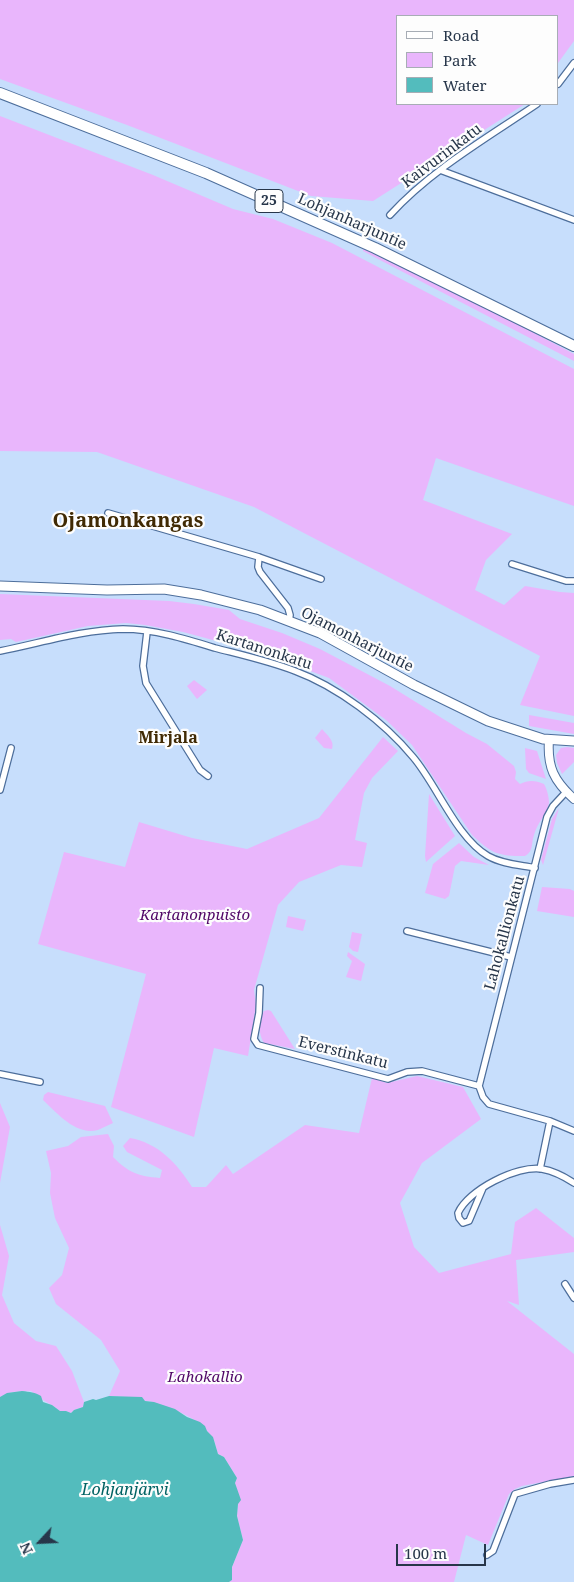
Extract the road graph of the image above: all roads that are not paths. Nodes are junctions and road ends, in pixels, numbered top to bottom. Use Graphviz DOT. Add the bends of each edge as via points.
graph roads {
  1 [pos="574,63"];
  2 [pos="559,83"];
  3 [pos="0,93"];
  4 [pos="536,105"];
  5 [pos="440,170"];
  6 [pos="390,215"];
  7 [pos="574,220"];
  8 [pos="532,325"];
  9 [pos="574,341"];
  10 [pos="574,346"];
  11 [pos="108,513"];
  12 [pos="259,557"];
  13 [pos="512,564"];
  14 [pos="321,579"];
  15 [pos="574,581"];
  16 [pos="0,586"];
  17 [pos="288,620"];
  18 [pos="148,632"];
  19 [pos="0,651"];
  20 [pos="549,740"];
  21 [pos="574,742"];
  22 [pos="11,748"];
  23 [pos="208,776"];
  24 [pos="0,790"];
  25 [pos="566,792"];
  26 [pos="574,799"];
  27 [pos="535,868"];
  28 [pos="407,931"];
  29 [pos="511,957"];
  30 [pos="260,988"];
  31 [pos="0,1074"];
  32 [pos="40,1082"];
  33 [pos="479,1086"];
  34 [pos="550,1121"];
  35 [pos="574,1131"];
  36 [pos="540,1169"];
  37 [pos="574,1183"];
  38 [pos="483,1188"];
  39 [pos="565,1284"];
  40 [pos="574,1298"];
  41 [pos="574,1480"];
  42 [pos="487,1555"];
  1 -- 2 [label="street"];
  3 -- 8 [label="highway, Lohjanharjuntie / 25" via="206,173 375,248"];
  4 -- 5 [label="street, Kaivurinkatu"];
  5 -- 6 [label="street, Kaivurinkatu"];
  5 -- 7 [label="street"];
  8 -- 9 [label="highway"];
  8 -- 10 [label="highway, Lohjanharjuntie / 25"];
  11 -- 12 [label="street"];
  12 -- 14 [label="street"];
  12 -- 17 [label="street" via="260,572 288,608"];
  13 -- 15 [label="street"];
  16 -- 17 [label="main road, Ojamonharjuntie" via="164,589 202,595"];
  17 -- 20 [label="main road, Ojamonharjuntie" via="320,633 488,721"];
  18 -- 19 [label="street, Kartanonkatu" via="123,629 65,636"];
  18 -- 23 [label="street" via="144,666 146,682 200,770"];
  18 -- 27 [label="street, Kartanonkatu" via="174,636 274,664 335,690 399,741 480,850 500,861"];
  20 -- 21 [label="main road, Ojamonharjuntie"];
  20 -- 25 [label="street" via="548,758 552,772"];
  22 -- 24 [label="street"];
  25 -- 26 [label="street"];
  25 -- 27 [label="street, Lahokallionkatu" via="547,817"];
  27 -- 29 [label="street, Lahokallionkatu"];
  28 -- 29 [label="street"];
  29 -- 33 [label="street, Lahokallionkatu"];
  30 -- 33 [label="street, Everstinkatu" via="254,1039 258,1044 388,1079 422,1071"];
  31 -- 32 [label="street"];
  33 -- 34 [label="street" via="489,1104"];
  34 -- 35 [label="street"];
  34 -- 36 [label="street"];
  36 -- 37 [label="street"];
  36 -- 38 [label="street" via="510,1174"];
  38 -- 38 [label="street" via="459,1210 458,1216 463,1223 469,1221"];
  39 -- 40 [label="street"];
  41 -- 42 [label="street" via="515,1494 493,1551"];
}
